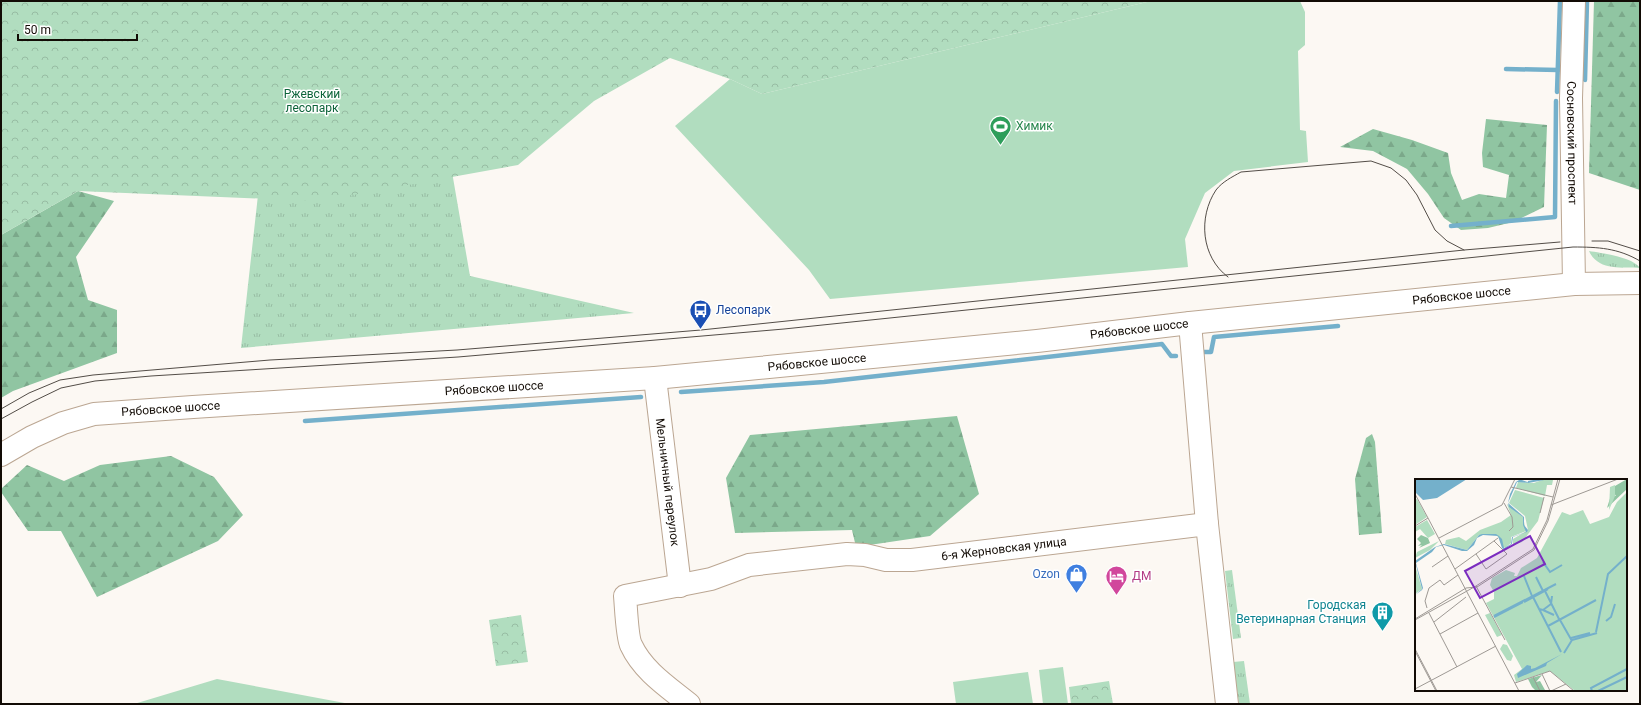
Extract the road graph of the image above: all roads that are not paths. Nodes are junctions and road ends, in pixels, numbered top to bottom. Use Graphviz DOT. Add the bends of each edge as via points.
graph roads {
  1 [pos="1574,1"];
  2 [pos="1640,283"];
  3 [pos="1574,284"];
  4 [pos="1190,323"];
  5 [pos="655,378"];
  6 [pos="1,455"];
  7 [pos="1207,524"];
  8 [pos="680,586"];
  9 [pos="689,704"];
  10 [pos="1227,704"];
  1 -- 3 [label="main road, Сосновский проспект" via="1571,98"];
  2 -- 3 [label="main road, Рябовское шоссе"];
  3 -- 4 [label="main road, Рябовское шоссе"];
  4 -- 5 [label="main road, Рябовское шоссе" via="1037,341"];
  4 -- 7 [label="main road"];
  5 -- 6 [label="main road, Рябовское шоссе" via="94,414 63,423"];
  5 -- 8 [label="main road, Мельничный переулок"];
  7 -- 8 [label="main road, 6-я Жерновская улица" via="912,560 886,560 847,554 749,565 711,579"];
  7 -- 10 [label="main road"];
  8 -- 9 [label="main road, 6-я Жерновская улица" via="625,596 630,644 648,670"];
}
